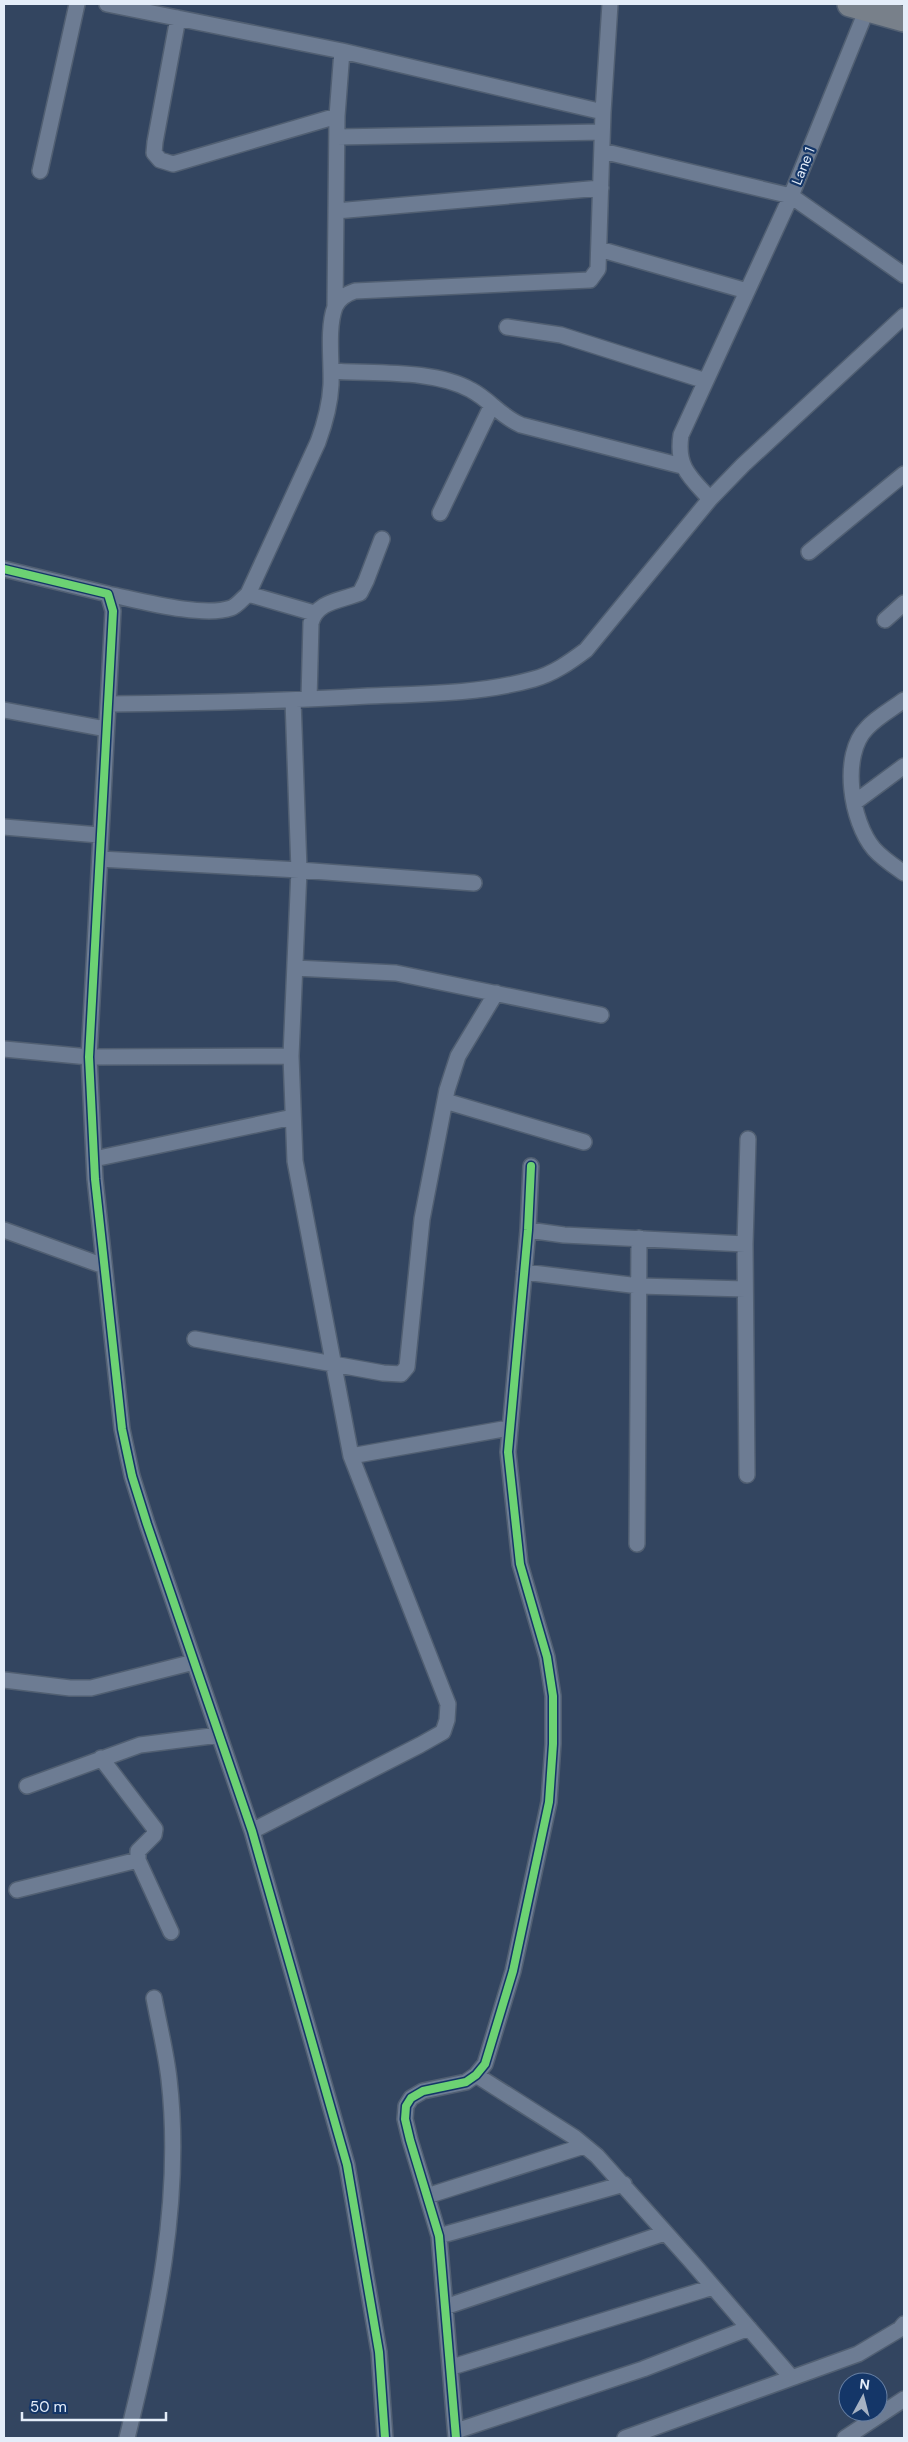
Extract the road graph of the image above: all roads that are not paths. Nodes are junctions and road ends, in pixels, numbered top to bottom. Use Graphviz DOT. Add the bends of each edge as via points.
graph roads {
  1 [pos="77,4"];
  2 [pos="107,4"];
  3 [pos="610,4"];
  4 [pos="859,6"];
  5 [pos="178,18"];
  6 [pos="904,20"];
  7 [pos="342,51"];
  8 [pos="603,112"];
  9 [pos="337,116"];
  10 [pos="602,132"];
  11 [pos="337,137"];
  12 [pos="602,151"];
  13 [pos="40,171"];
  14 [pos="601,188"];
  15 [pos="791,196"];
  16 [pos="336,211"];
  17 [pos="599,249"];
  18 [pos="904,275"];
  19 [pos="747,291"];
  20 [pos="335,306"];
  21 [pos="904,316"];
  22 [pos="507,327"];
  23 [pos="331,371"];
  24 [pos="706,381"];
  25 [pos="492,406"];
  26 [pos="682,466"];
  27 [pos="904,474"];
  28 [pos="710,499"];
  29 [pos="440,513"];
  30 [pos="382,539"];
  31 [pos="809,552"];
  32 [pos="4,569"];
  33 [pos="108,594"];
  34 [pos="248,594"];
  35 [pos="904,603"];
  36 [pos="314,614"];
  37 [pos="885,620"];
  38 [pos="309,699"];
  39 [pos="293,700"];
  40 [pos="904,700"];
  41 [pos="108,704"];
  42 [pos="4,710"];
  43 [pos="106,729"];
  44 [pos="904,766"];
  45 [pos="854,803"];
  46 [pos="4,827"];
  47 [pos="99,835"];
  48 [pos="100,859"];
  49 [pos="299,870"];
  50 [pos="904,873"];
  51 [pos="474,883"];
  52 [pos="295,968"];
  53 [pos="496,993"];
  54 [pos="601,1015"];
  55 [pos="4,1049"];
  56 [pos="291,1056"];
  57 [pos="89,1057"];
  58 [pos="445,1101"];
  59 [pos="294,1117"];
  60 [pos="748,1139"];
  61 [pos="584,1142"];
  62 [pos="94,1159"];
  63 [pos="531,1166"];
  64 [pos="4,1230"];
  65 [pos="528,1230"];
  66 [pos="639,1238"];
  67 [pos="745,1244"];
  68 [pos="104,1266"];
  69 [pos="524,1272"];
  70 [pos="639,1286"];
  71 [pos="745,1289"];
  72 [pos="195,1339"];
  73 [pos="333,1364"];
  74 [pos="509,1428"];
  75 [pos="351,1456"];
  76 [pos="747,1475"];
  77 [pos="637,1544"];
  78 [pos="194,1662"];
  79 [pos="4,1680"];
  80 [pos="219,1735"];
  81 [pos="101,1758"];
  82 [pos="27,1786"];
  83 [pos="252,1831"];
  84 [pos="138,1860"];
  85 [pos="17,1890"];
  86 [pos="171,1932"];
  87 [pos="154,1998"];
  88 [pos="476,2076"];
  89 [pos="584,2146"];
  90 [pos="624,2184"];
  91 [pos="427,2196"];
  92 [pos="665,2233"];
  93 [pos="439,2236"];
  94 [pos="713,2287"];
  95 [pos="445,2307"];
  96 [pos="749,2328"];
  97 [pos="903,2329"];
  98 [pos="452,2367"];
  99 [pos="791,2377"];
  100 [pos="904,2399"];
  101 [pos="456,2435"];
  102 [pos="127,2438"];
  103 [pos="385,2438"];
  104 [pos="625,2438"];
  105 [pos="845,2438"];
  1 -- 13 [label="street"];
  2 -- 5 [label="street"];
  3 -- 8 [label="street"];
  4 -- 6 [label="highway"];
  4 -- 15 [label="street, Lane 1"];
  5 -- 7 [label="street"];
  5 -- 9 [label="street" via="155,142 154,153 160,160 174,164"];
  7 -- 8 [label="street"];
  7 -- 9 [label="street"];
  8 -- 10 [label="street"];
  9 -- 11 [label="street"];
  10 -- 11 [label="street"];
  10 -- 12 [label="street"];
  11 -- 16 [label="street"];
  12 -- 14 [label="street"];
  12 -- 15 [label="street"];
  14 -- 16 [label="street"];
  14 -- 17 [label="street"];
  15 -- 18 [label="street, Lane 1"];
  15 -- 19 [label="street"];
  16 -- 20 [label="street"];
  17 -- 19 [label="street"];
  17 -- 20 [label="street" via="598,269 590,280 355,291 342,296"];
  19 -- 24 [label="street"];
  20 -- 23 [label="street"];
  21 -- 28 [label="street"];
  22 -- 24 [label="street" via="561,335"];
  23 -- 25 [label="street" via="452,382 473,390"];
  23 -- 34 [label="street" via="327,416 318,442"];
  24 -- 26 [label="street" via="681,435"];
  25 -- 26 [label="street" via="507,419 521,425"];
  25 -- 29 [label="street"];
  26 -- 28 [label="street"];
  27 -- 31 [label="street"];
  28 -- 38 [label="street" via="586,650 564,666 534,679 490,688"];
  30 -- 36 [label="street" via="360,593 324,604"];
  32 -- 33 [label="street"];
  33 -- 34 [label="street" via="187,609 210,610 232,608"];
  33 -- 41 [label="street" via="113,611"];
  34 -- 36 [label="street"];
  35 -- 37 [label="street"];
  36 -- 38 [label="street"];
  38 -- 39 [label="street"];
  39 -- 41 [label="street"];
  39 -- 49 [label="street"];
  40 -- 45 [label="street" via="866,728 856,746 851,766"];
  41 -- 43 [label="street"];
  42 -- 43 [label="street"];
  43 -- 47 [label="street"];
  44 -- 45 [label="street"];
  45 -- 50 [label="street" via="862,829 874,849"];
  46 -- 47 [label="street"];
  47 -- 48 [label="street"];
  48 -- 49 [label="street"];
  48 -- 57 [label="street"];
  49 -- 51 [label="street"];
  49 -- 52 [label="street"];
  52 -- 53 [label="street" via="396,974"];
  52 -- 56 [label="street"];
  53 -- 54 [label="street"];
  53 -- 58 [label="street" via="458,1056"];
  55 -- 57 [label="street"];
  56 -- 57 [label="street"];
  56 -- 59 [label="street"];
  57 -- 62 [label="street"];
  58 -- 61 [label="street"];
  58 -- 73 [label="street" via="422,1219 407,1367 401,1374"];
  59 -- 62 [label="street"];
  59 -- 73 [label="street" via="295,1160"];
  60 -- 67 [label="street"];
  62 -- 68 [label="street"];
  63 -- 65 [label="street"];
  64 -- 68 [label="street"];
  65 -- 66 [label="street"];
  65 -- 69 [label="street"];
  66 -- 67 [label="street"];
  66 -- 70 [label="street"];
  67 -- 71 [label="street"];
  68 -- 78 [label="street" via="122,1429 132,1476"];
  69 -- 70 [label="street"];
  69 -- 74 [label="street"];
  70 -- 71 [label="street"];
  70 -- 77 [label="street"];
  71 -- 76 [label="street"];
  72 -- 73 [label="street"];
  73 -- 75 [label="street"];
  74 -- 75 [label="street"];
  74 -- 88 [label="street" via="509,1470 520,1564 547,1657 553,1696 553,1744 549,1802 513,1971 485,2064"];
  75 -- 83 [label="street" via="448,1704 447,1720 443,1732"];
  78 -- 79 [label="street" via="91,1688"];
  78 -- 80 [label="street"];
  80 -- 81 [label="street" via="140,1744"];
  80 -- 83 [label="street"];
  81 -- 82 [label="street"];
  81 -- 84 [label="street" via="155,1829 154,1835 138,1851"];
  83 -- 103 [label="street" via="347,2165 379,2352"];
  84 -- 85 [label="street"];
  84 -- 86 [label="street"];
  87 -- 102 [label="street" via="169,2079 173,2158 168,2237 153,2324"];
  88 -- 89 [label="street"];
  88 -- 91 [label="street" via="466,2082 423,2091 411,2098 406,2106 405,2119"];
  89 -- 90 [label="street"];
  89 -- 91 [label="street"];
  90 -- 92 [label="street"];
  90 -- 93 [label="street"];
  91 -- 93 [label="street"];
  92 -- 94 [label="street"];
  92 -- 95 [label="street"];
  93 -- 95 [label="street"];
  94 -- 96 [label="street"];
  94 -- 98 [label="street"];
  95 -- 98 [label="street"];
  96 -- 99 [label="street"];
  96 -- 101 [label="street"];
  97 -- 99 [label="street" via="858,2354"];
  98 -- 101 [label="street"];
  99 -- 104 [label="street"];
  100 -- 105 [label="street"];
}
